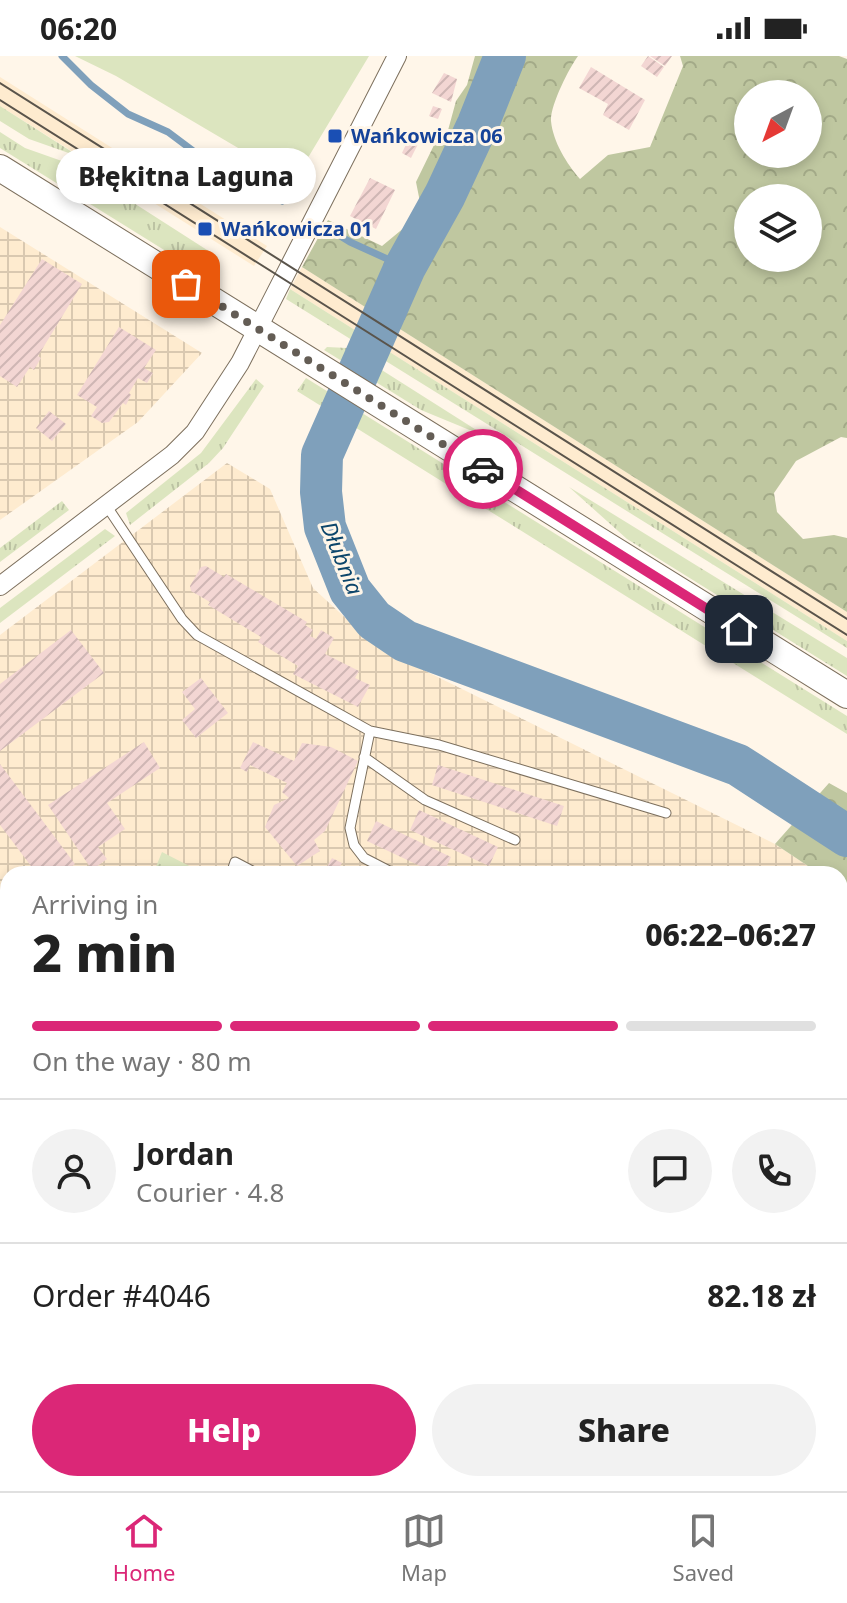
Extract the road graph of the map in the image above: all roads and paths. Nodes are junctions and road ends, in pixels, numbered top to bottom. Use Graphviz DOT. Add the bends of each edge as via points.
graph roads {
  1 [pos="397,56"];
  2 [pos="0,168"];
  3 [pos="256,327"];
  4 [pos="106,505"];
  5 [pos="0,586"];
  6 [pos="847,695"];
  7 [pos="370,731"];
  8 [pos="364,757"];
  9 [pos="666,813"];
  10 [pos="515,840"];
  11 [pos="380,866"];
  1 -- 3 [label="street"];
  2 -- 3 [label="main road"];
  3 -- 4 [label="street" via="195,432"];
  3 -- 6 [label="main road"];
  4 -- 5 [label="street"];
  4 -- 7 [label="lane" via="197,635"];
  7 -- 8 [label="lane"];
  7 -- 9 [label="lane" via="439,745"];
  8 -- 10 [label="lane" via="425,800"];
  8 -- 11 [label="lane" via="350,828 364,858"];
}
